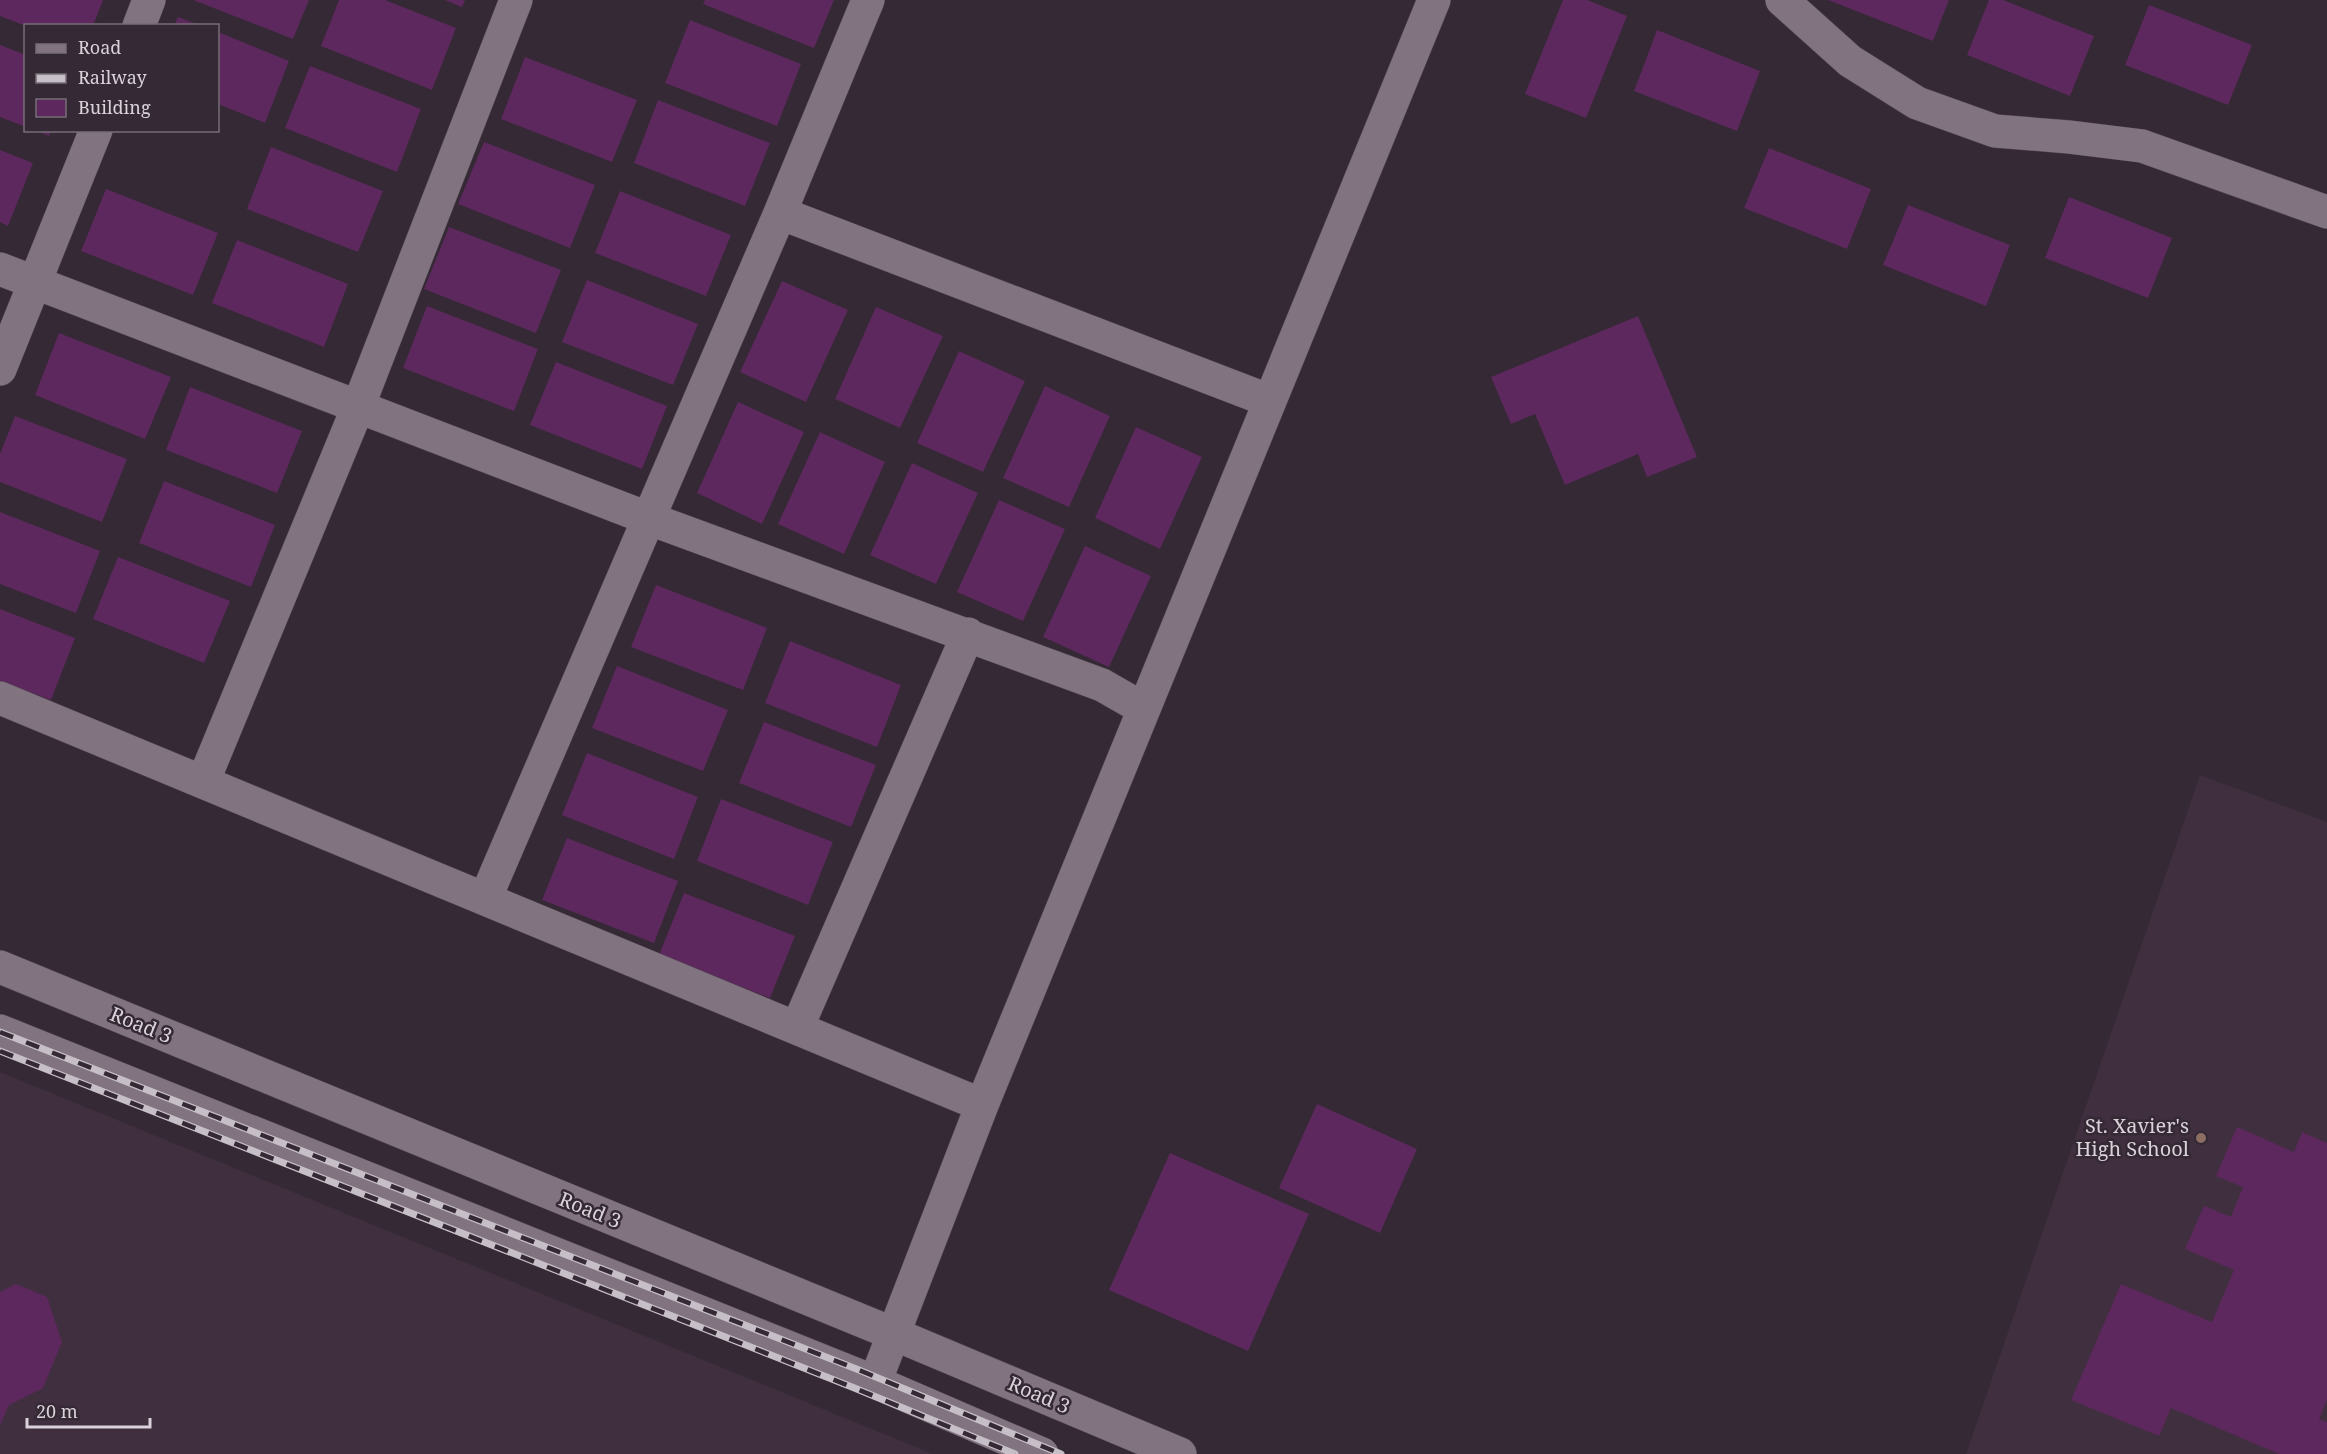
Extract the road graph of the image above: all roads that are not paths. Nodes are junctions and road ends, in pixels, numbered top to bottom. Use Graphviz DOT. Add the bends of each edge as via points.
graph roads {
  1 [pos="149,0"];
  2 [pos="516,0"];
  3 [pos="868,0"];
  4 [pos="1434,0"];
  5 [pos="1782,0"];
  6 [pos="140,24"];
  7 [pos="95,132"];
  8 [pos="2327,212"];
  9 [pos="780,213"];
  10 [pos="0,269"];
  11 [pos="35,283"];
  12 [pos="0,369"];
  13 [pos="1269,401"];
  14 [pos="358,407"];
  15 [pos="650,519"];
  16 [pos="968,634"];
  17 [pos="0,698"];
  18 [pos="1144,709"];
  19 [pos="203,782"];
  20 [pos="485,899"];
  21 [pos="0,967"];
  22 [pos="797,1028"];
  23 [pos="0,1031"];
  24 [pos="982,1105"];
  25 [pos="894,1334"];
  26 [pos="875,1382"];
  27 [pos="1042,1454"];
  28 [pos="1180,1454"];
  1 -- 6 [label="street"];
  2 -- 14 [label="street"];
  3 -- 9 [label="street"];
  4 -- 13 [label="street"];
  5 -- 8 [label="street" via="1850,61 1917,103 1995,131 2142,146"];
  7 -- 11 [label="street"];
  9 -- 13 [label="street"];
  9 -- 15 [label="street"];
  10 -- 11 [label="street"];
  11 -- 12 [label="street"];
  11 -- 14 [label="street"];
  13 -- 18 [label="street"];
  14 -- 15 [label="street"];
  14 -- 19 [label="street"];
  15 -- 16 [label="street"];
  15 -- 20 [label="street"];
  16 -- 18 [label="street" via="1102,685"];
  16 -- 22 [label="street"];
  17 -- 19 [label="street"];
  18 -- 24 [label="street"];
  19 -- 20 [label="street"];
  20 -- 22 [label="street"];
  21 -- 25 [label="street, Road 3"];
  22 -- 24 [label="street"];
  23 -- 26 [label="street"];
  24 -- 25 [label="street"];
  25 -- 26 [label="street"];
  25 -- 28 [label="street, Road 3"];
  26 -- 27 [label="street"];
}
